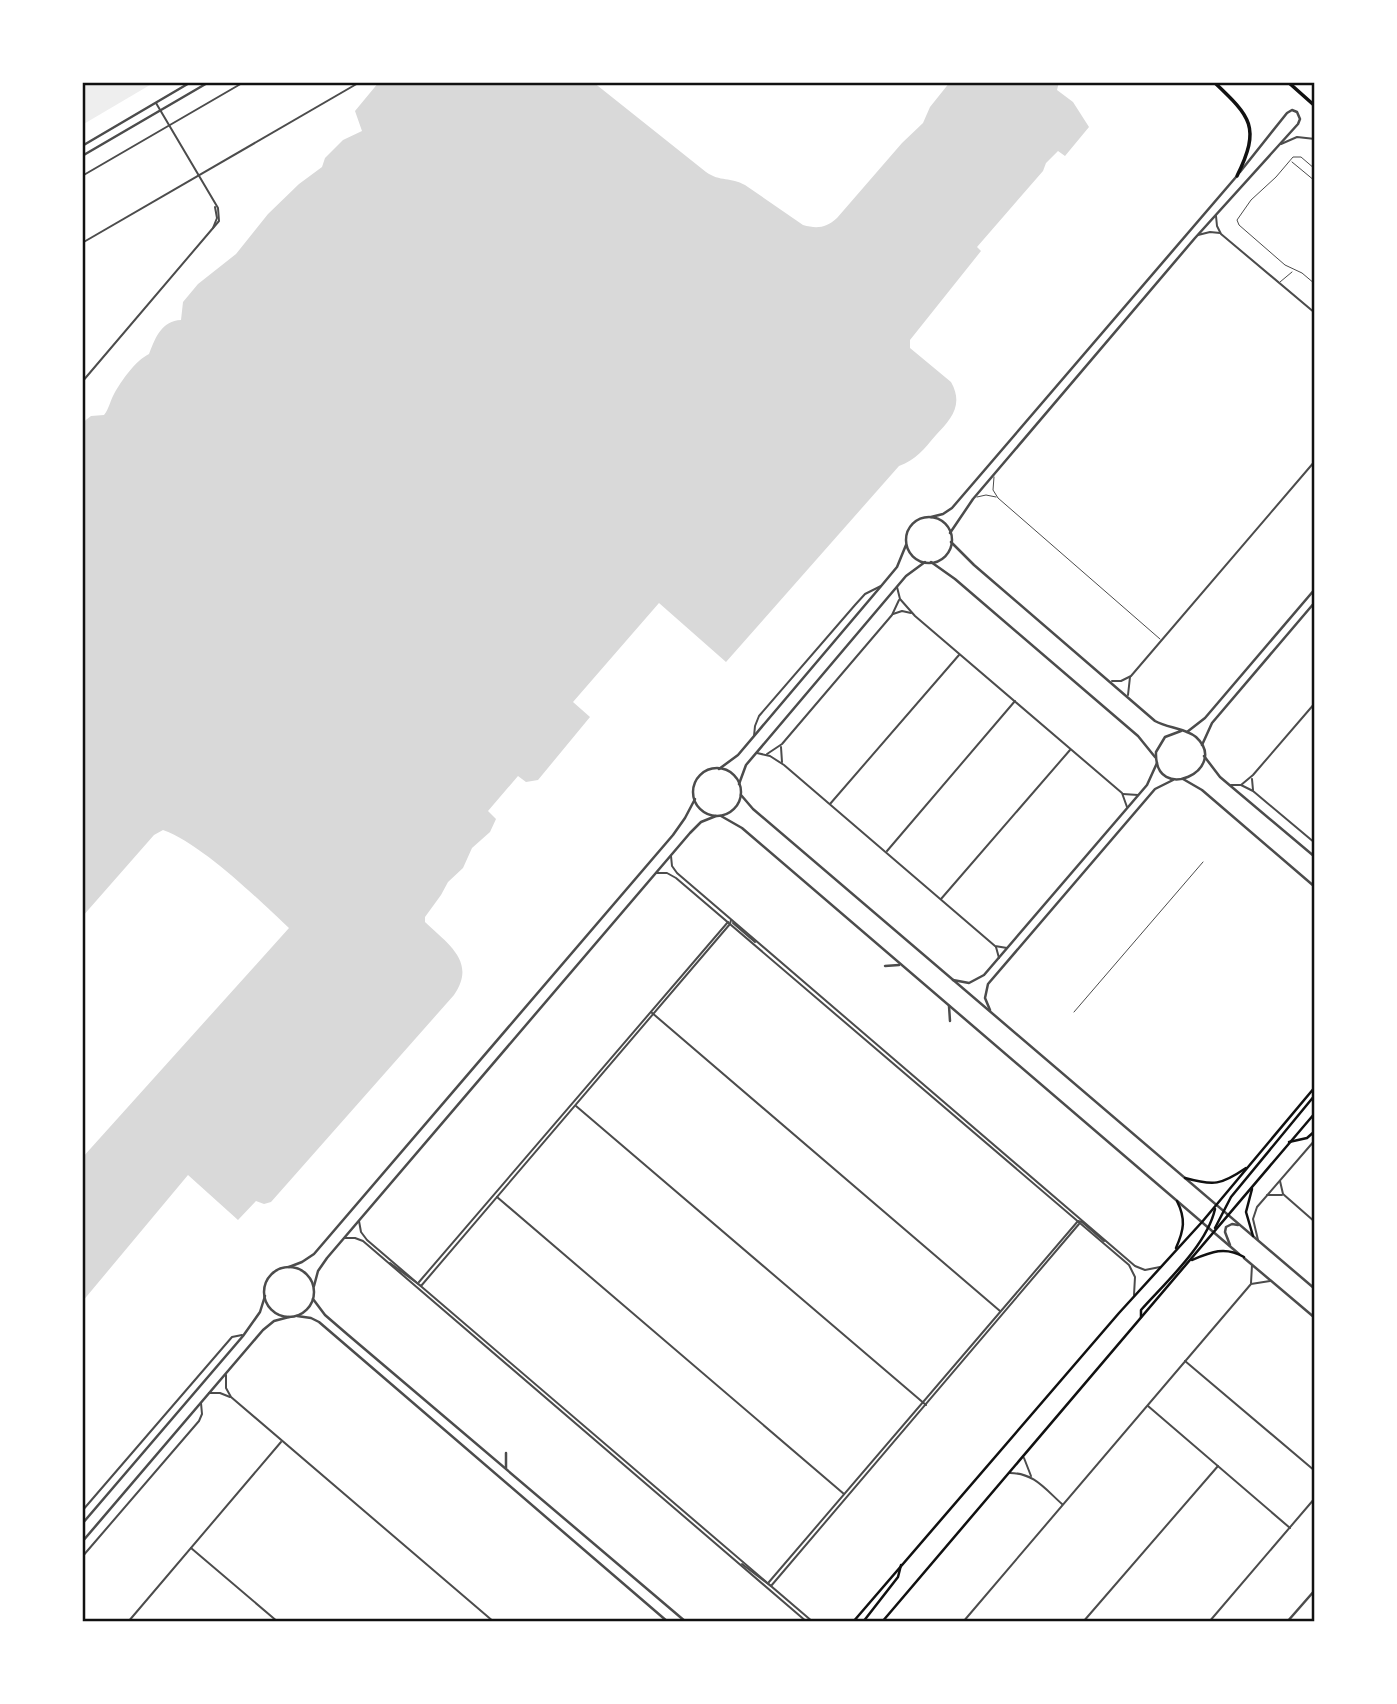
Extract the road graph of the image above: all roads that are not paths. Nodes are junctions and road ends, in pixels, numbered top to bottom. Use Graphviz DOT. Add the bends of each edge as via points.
graph roads {
  1 [pos="191,82"];
  2 [pos="209,82"];
  3 [pos="244,82"];
  4 [pos="346,82"];
  5 [pos="360,82"];
  6 [pos="1214,82"];
  7 [pos="1288,82"];
  8 [pos="350,88"];
  9 [pos="156,103"];
  10 [pos="1315,106"];
  11 [pos="160,110"];
  12 [pos="169,126"];
  13 [pos="1315,139"];
  14 [pos="82,146"];
  15 [pos="1271,151"];
  16 [pos="82,156"];
  17 [pos="1291,160"];
  18 [pos="1315,169"];
  19 [pos="197,175"];
  20 [pos="82,176"];
  21 [pos="1237,176"];
  22 [pos="1315,181"];
  23 [pos="1217,213"];
  24 [pos="1221,234"];
  25 [pos="1195,238"];
  26 [pos="82,243"];
  27 [pos="1294,270"];
  28 [pos="1279,282"];
  29 [pos="1315,284"];
  30 [pos="1315,313"];
  31 [pos="82,383"];
  32 [pos="1315,461"];
  33 [pos="997,471"];
  34 [pos="998,498"];
  35 [pos="973,499"];
  36 [pos="931,517"];
  37 [pos="950,533"];
  38 [pos="951,542"];
  39 [pos="906,545"];
  40 [pos="925,562"];
  41 [pos="932,562"];
  42 [pos="882,585"];
  43 [pos="897,587"];
  44 [pos="1315,589"];
  45 [pos="900,599"];
  46 [pos="1315,602"];
  47 [pos="892,615"];
  48 [pos="915,616"];
  49 [pos="1161,640"];
  50 [pos="960,654"];
  51 [pos="1131,676"];
  52 [pos="1109,681"];
  53 [pos="1128,698"];
  54 [pos="1015,701"];
  55 [pos="1315,703"];
  56 [pos="1181,731"];
  57 [pos="1187,732"];
  58 [pos="754,737"];
  59 [pos="782,744"];
  60 [pos="1202,745"];
  61 [pos="1070,749"];
  62 [pos="757,753"];
  63 [pos="766,755"];
  64 [pos="1204,755"];
  65 [pos="1156,758"];
  66 [pos="1157,763"];
  67 [pos="784,765"];
  68 [pos="719,769"];
  69 [pos="1253,775"];
  70 [pos="1176,779"];
  71 [pos="1183,779"];
  72 [pos="740,784"];
  73 [pos="1229,785"];
  74 [pos="1241,785"];
  75 [pos="1253,791"];
  76 [pos="1122,793"];
  77 [pos="741,795"];
  78 [pos="1139,795"];
  79 [pos="695,799"];
  80 [pos="831,804"];
  81 [pos="1127,808"];
  82 [pos="718,816"];
  83 [pos="1315,843"];
  84 [pos="886,852"];
  85 [pos="672,854"];
  86 [pos="1315,857"];
  87 [pos="1203,862"];
  88 [pos="655,874"];
  89 [pos="1315,887"];
  90 [pos="941,899"];
  91 [pos="730,922"];
  92 [pos="995,946"];
  93 [pos="1008,947"];
  94 [pos="999,958"];
  95 [pos="885,965"];
  96 [pos="901,965"];
  97 [pos="990,968"];
  98 [pos="997,974"];
  99 [pos="952,979"];
  100 [pos="949,1006"];
  101 [pos="1074,1012"];
  102 [pos="652,1013"];
  103 [pos="992,1013"];
  104 [pos="950,1021"];
  105 [pos="1315,1087"];
  106 [pos="1315,1096"];
  107 [pos="574,1104"];
  108 [pos="1315,1113"];
  109 [pos="1315,1131"];
  110 [pos="1315,1140"];
  111 [pos="1289,1142"];
  112 [pos="1249,1166"];
  113 [pos="1185,1178"];
  114 [pos="1280,1180"];
  115 [pos="1253,1185"];
  116 [pos="496,1195"];
  117 [pos="1266,1196"];
  118 [pos="1286,1197"];
  119 [pos="1177,1202"];
  120 [pos="1216,1205"];
  121 [pos="1223,1210"];
  122 [pos="1228,1215"];
  123 [pos="359,1220"];
  124 [pos="1080,1221"];
  125 [pos="1202,1222"];
  126 [pos="1315,1222"];
  127 [pos="1208,1227"];
  128 [pos="1244,1228"];
  129 [pos="1213,1231"];
  130 [pos="1253,1236"];
  131 [pos="344,1238"];
  132 [pos="1259,1241"];
  133 [pos="1230,1245"];
  134 [pos="1174,1252"];
  135 [pos="1244,1257"];
  136 [pos="1188,1261"];
  137 [pos="1252,1265"];
  138 [pos="289,1267"];
  139 [pos="1161,1267"];
  140 [pos="1270,1281"];
  141 [pos="1251,1284"];
  142 [pos="314,1286"];
  143 [pos="419,1286"];
  144 [pos="1315,1289"];
  145 [pos="265,1296"];
  146 [pos="1133,1297"];
  147 [pos="313,1299"];
  148 [pos="1002,1313"];
  149 [pos="297,1316"];
  150 [pos="289,1317"];
  151 [pos="1141,1317"];
  152 [pos="1315,1318"];
  153 [pos="243,1335"];
  154 [pos="1185,1361"];
  155 [pos="226,1374"];
  156 [pos="209,1393"];
  157 [pos="231,1397"];
  158 [pos="556,1401"];
  159 [pos="201,1403"];
  160 [pos="554,1404"];
  161 [pos="924,1404"];
  162 [pos="1147,1405"];
  163 [pos="282,1441"];
  164 [pos="506,1453"];
  165 [pos="1024,1457"];
  166 [pos="1217,1466"];
  167 [pos="506,1468"];
  168 [pos="1315,1471"];
  169 [pos="1010,1473"];
  170 [pos="1031,1476"];
  171 [pos="846,1495"];
  172 [pos="1315,1498"];
  173 [pos="1063,1504"];
  174 [pos="82,1511"];
  175 [pos="82,1524"];
  176 [pos="1290,1528"];
  177 [pos="82,1542"];
  178 [pos="191,1548"];
  179 [pos="82,1557"];
  180 [pos="901,1564"];
  181 [pos="769,1586"];
  182 [pos="1315,1590"];
  183 [pos="128,1622"];
  184 [pos="278,1622"];
  185 [pos="494,1622"];
  186 [pos="668,1622"];
  187 [pos="686,1622"];
  188 [pos="807,1622"];
  189 [pos="813,1622"];
  190 [pos="853,1622"];
  191 [pos="863,1622"];
  192 [pos="882,1622"];
  193 [pos="963,1622"];
  194 [pos="1083,1622"];
  195 [pos="1209,1622"];
  196 [pos="1287,1622"];
  1 -- 9 [label="street"];
  2 -- 11 [label="street"];
  3 -- 12 [label="street"];
  4 -- 8 [label="street"];
  5 -- 8 [label="street"];
  6 -- 21 [label="highway" via="1236,103 1251,131"];
  7 -- 10 [label="highway"];
  8 -- 19 [label="street"];
  9 -- 11 [label="street"];
  9 -- 14 [label="street"];
  11 -- 12 [label="street"];
  11 -- 16 [label="street"];
  12 -- 19 [label="street"];
  12 -- 20 [label="street"];
  13 -- 15 [label="street" via="1293,138"];
  15 -- 21 [label="street" via="1299,122 1296,111 1287,113"];
  15 -- 23 [label="street"];
  17 -- 18 [label="lane" via="1299,156"];
  17 -- 22 [label="lane"];
  17 -- 27 [label="lane" via="1237,220"];
  19 -- 26 [label="street"];
  19 -- 31 [label="street" via="215,204 213,229"];
  21 -- 36 [label="street" via="952,508"];
  23 -- 24 [label="street"];
  23 -- 25 [label="street"];
  24 -- 25 [label="street" via="1205,232"];
  24 -- 28 [label="street"];
  25 -- 33 [label="street"];
  27 -- 28 [label="lane"];
  27 -- 29 [label="lane"];
  28 -- 30 [label="street"];
  32 -- 49 [label="street"];
  33 -- 34 [label="lane" via="993,490"];
  33 -- 35 [label="street"];
  34 -- 35 [label="lane"];
  34 -- 49 [label="lane"];
  35 -- 37 [label="street"];
  36 -- 37 [label="street" via="943,522"];
  36 -- 39 [label="street" via="909,527"];
  37 -- 38 [label="street"];
  38 -- 41 [label="street" via="947,553"];
  38 -- 52 [label="street"];
  39 -- 40 [label="street" via="913,557"];
  39 -- 42 [label="street" via="897,567"];
  40 -- 41 [label="street"];
  40 -- 43 [label="street"];
  41 -- 65 [label="street" via="1138,736"];
  42 -- 58 [label="street"];
  42 -- 58 [label="street" via="860,599 759,716"];
  43 -- 45 [label="street"];
  43 -- 62 [label="street"];
  44 -- 57 [label="street" via="1205,718"];
  45 -- 47 [label="street"];
  45 -- 48 [label="street"];
  46 -- 60 [label="street" via="1212,723"];
  47 -- 48 [label="street" via="902,611"];
  47 -- 59 [label="street"];
  48 -- 50 [label="street"];
  49 -- 51 [label="street"];
  50 -- 54 [label="street"];
  50 -- 80 [label="street"];
  51 -- 52 [label="street"];
  51 -- 53 [label="street"];
  52 -- 53 [label="street"];
  53 -- 56 [label="street" via="1155,721"];
  54 -- 61 [label="street"];
  54 -- 84 [label="street"];
  55 -- 69 [label="street"];
  56 -- 57 [label="street"];
  56 -- 65 [label="street" via="1160,741"];
  57 -- 60 [label="street"];
  58 -- 68 [label="street"];
  59 -- 63 [label="street"];
  59 -- 67 [label="street" via="779,755"];
  60 -- 64 [label="street"];
  61 -- 76 [label="street"];
  61 -- 90 [label="street"];
  62 -- 63 [label="street"];
  62 -- 72 [label="street" via="746,765"];
  63 -- 67 [label="street"];
  64 -- 71 [label="street" via="1198,771"];
  64 -- 73 [label="street"];
  65 -- 66 [label="street"];
  66 -- 70 [label="street" via="1162,772"];
  66 -- 78 [label="street"];
  67 -- 80 [label="street"];
  68 -- 72 [label="street" via="732,773"];
  68 -- 79 [label="street" via="698,778"];
  69 -- 74 [label="street"];
  69 -- 75 [label="street"];
  70 -- 71 [label="street"];
  70 -- 98 [label="street" via="1155,789"];
  71 -- 89 [label="street"];
  72 -- 77 [label="street"];
  73 -- 74 [label="street"];
  73 -- 86 [label="street"];
  74 -- 75 [label="street"];
  75 -- 83 [label="street"];
  76 -- 78 [label="street"];
  76 -- 81 [label="street"];
  77 -- 82 [label="street" via="736,806"];
  77 -- 99 [label="street"];
  78 -- 81 [label="street"];
  79 -- 82 [label="street" via="701,809"];
  79 -- 138 [label="street" via="673,835 314,1254"];
  80 -- 84 [label="street"];
  81 -- 93 [label="street"];
  82 -- 85 [label="street" via="697,825"];
  82 -- 96 [label="street" via="742,828"];
  84 -- 90 [label="street"];
  85 -- 88 [label="street"];
  85 -- 91 [label="street" via="677,873"];
  87 -- 101 [label="lane"];
  88 -- 91 [label="street" via="674,877"];
  88 -- 123 [label="street"];
  90 -- 92 [label="street"];
  91 -- 102 [label="street"];
  91 -- 124 [label="street"];
  91 -- 124 [label="street"];
  92 -- 93 [label="street"];
  92 -- 94 [label="street"];
  93 -- 94 [label="street"];
  94 -- 97 [label="street"];
  95 -- 96 [label="street"];
  96 -- 100 [label="street"];
  97 -- 98 [label="street" via="991,975"];
  97 -- 99 [label="street" via="976,981"];
  98 -- 103 [label="street" via="985,991"];
  99 -- 103 [label="street"];
  100 -- 104 [label="street"];
  100 -- 119 [label="street"];
  102 -- 107 [label="street"];
  102 -- 148 [label="street"];
  103 -- 113 [label="street"];
  105 -- 112 [label="main road"];
  106 -- 121 [label="main road"];
  107 -- 116 [label="street"];
  107 -- 161 [label="street"];
  108 -- 111 [label="main road"];
  109 -- 111 [label="main road"];
  110 -- 114 [label="street"];
  111 -- 115 [label="main road"];
  112 -- 113 [label="main road" via="1221,1183"];
  112 -- 120 [label="main road"];
  113 -- 120 [label="street"];
  114 -- 117 [label="street"];
  114 -- 118 [label="street"];
  115 -- 122 [label="main road"];
  115 -- 130 [label="main road" via="1246,1212"];
  116 -- 143 [label="street"];
  116 -- 171 [label="street"];
  117 -- 118 [label="street"];
  117 -- 132 [label="street" via="1254,1215"];
  118 -- 126 [label="street"];
  119 -- 125 [label="street"];
  119 -- 134 [label="main road" via="1184,1224"];
  120 -- 121 [label="street"];
  120 -- 125 [label="main road"];
  120 -- 127 [label="main road"];
  121 -- 122 [label="street"];
  121 -- 129 [label="main road"];
  122 -- 128 [label="street"];
  122 -- 129 [label="main road"];
  123 -- 131 [label="street"];
  123 -- 143 [label="street" via="365,1237"];
  124 -- 139 [label="street" via="1140,1269"];
  124 -- 146 [label="street" via="1131,1268 1136,1280"];
  124 -- 148 [label="street"];
  125 -- 127 [label="street"];
  125 -- 134 [label="main road"];
  127 -- 129 [label="street"];
  127 -- 151 [label="main road"];
  128 -- 130 [label="street"];
  128 -- 133 [label="street" via="1227,1226"];
  129 -- 133 [label="street"];
  129 -- 136 [label="main road"];
  130 -- 132 [label="street"];
  131 -- 142 [label="street" via="321,1266"];
  131 -- 143 [label="street" via="360,1239"];
  132 -- 144 [label="street"];
  133 -- 135 [label="street"];
  134 -- 139 [label="main road"];
  135 -- 136 [label="main road" via="1223,1250"];
  135 -- 137 [label="street"];
  136 -- 151 [label="main road"];
  137 -- 140 [label="street"];
  137 -- 141 [label="street"];
  138 -- 142 [label="street" via="305,1272"];
  138 -- 145 [label="street" via="269,1278"];
  139 -- 146 [label="main road"];
  140 -- 141 [label="street"];
  140 -- 152 [label="street"];
  141 -- 154 [label="street"];
  142 -- 147 [label="street"];
  143 -- 158 [label="street"];
  143 -- 160 [label="street"];
  145 -- 150 [label="street" via="273,1311"];
  145 -- 153 [label="street" via="260,1312"];
  146 -- 180 [label="main road"];
  147 -- 149 [label="street"];
  147 -- 167 [label="street" via="325,1315"];
  148 -- 161 [label="street"];
  149 -- 150 [label="street"];
  149 -- 186 [label="street" via="319,1322"];
  150 -- 155 [label="street" via="267,1327"];
  151 -- 165 [label="main road"];
  153 -- 174 [label="street" via="232,1337"];
  153 -- 175 [label="street"];
  154 -- 162 [label="street"];
  154 -- 168 [label="street"];
  155 -- 156 [label="street"];
  155 -- 157 [label="street"];
  156 -- 157 [label="street"];
  156 -- 159 [label="street"];
  157 -- 163 [label="street"];
  158 -- 160 [label="street"];
  158 -- 181 [label="street"];
  159 -- 177 [label="street"];
  159 -- 179 [label="street" via="199,1421"];
  160 -- 181 [label="street"];
  161 -- 171 [label="street"];
  162 -- 166 [label="street"];
  162 -- 173 [label="street"];
  163 -- 178 [label="street"];
  163 -- 185 [label="street"];
  164 -- 167 [label="street"];
  165 -- 169 [label="main road"];
  165 -- 170 [label="street"];
  166 -- 176 [label="street"];
  166 -- 194 [label="street"];
  167 -- 187 [label="street"];
  169 -- 170 [label="street"];
  169 -- 192 [label="main road"];
  170 -- 173 [label="street"];
  171 -- 181 [label="street"];
  172 -- 176 [label="street"];
  173 -- 193 [label="street"];
  176 -- 195 [label="street"];
  178 -- 183 [label="street"];
  178 -- 184 [label="street"];
  180 -- 190 [label="main road"];
  180 -- 191 [label="main road" via="898,1577"];
  181 -- 188 [label="street"];
  181 -- 189 [label="street"];
  182 -- 196 [label="street"];
}
